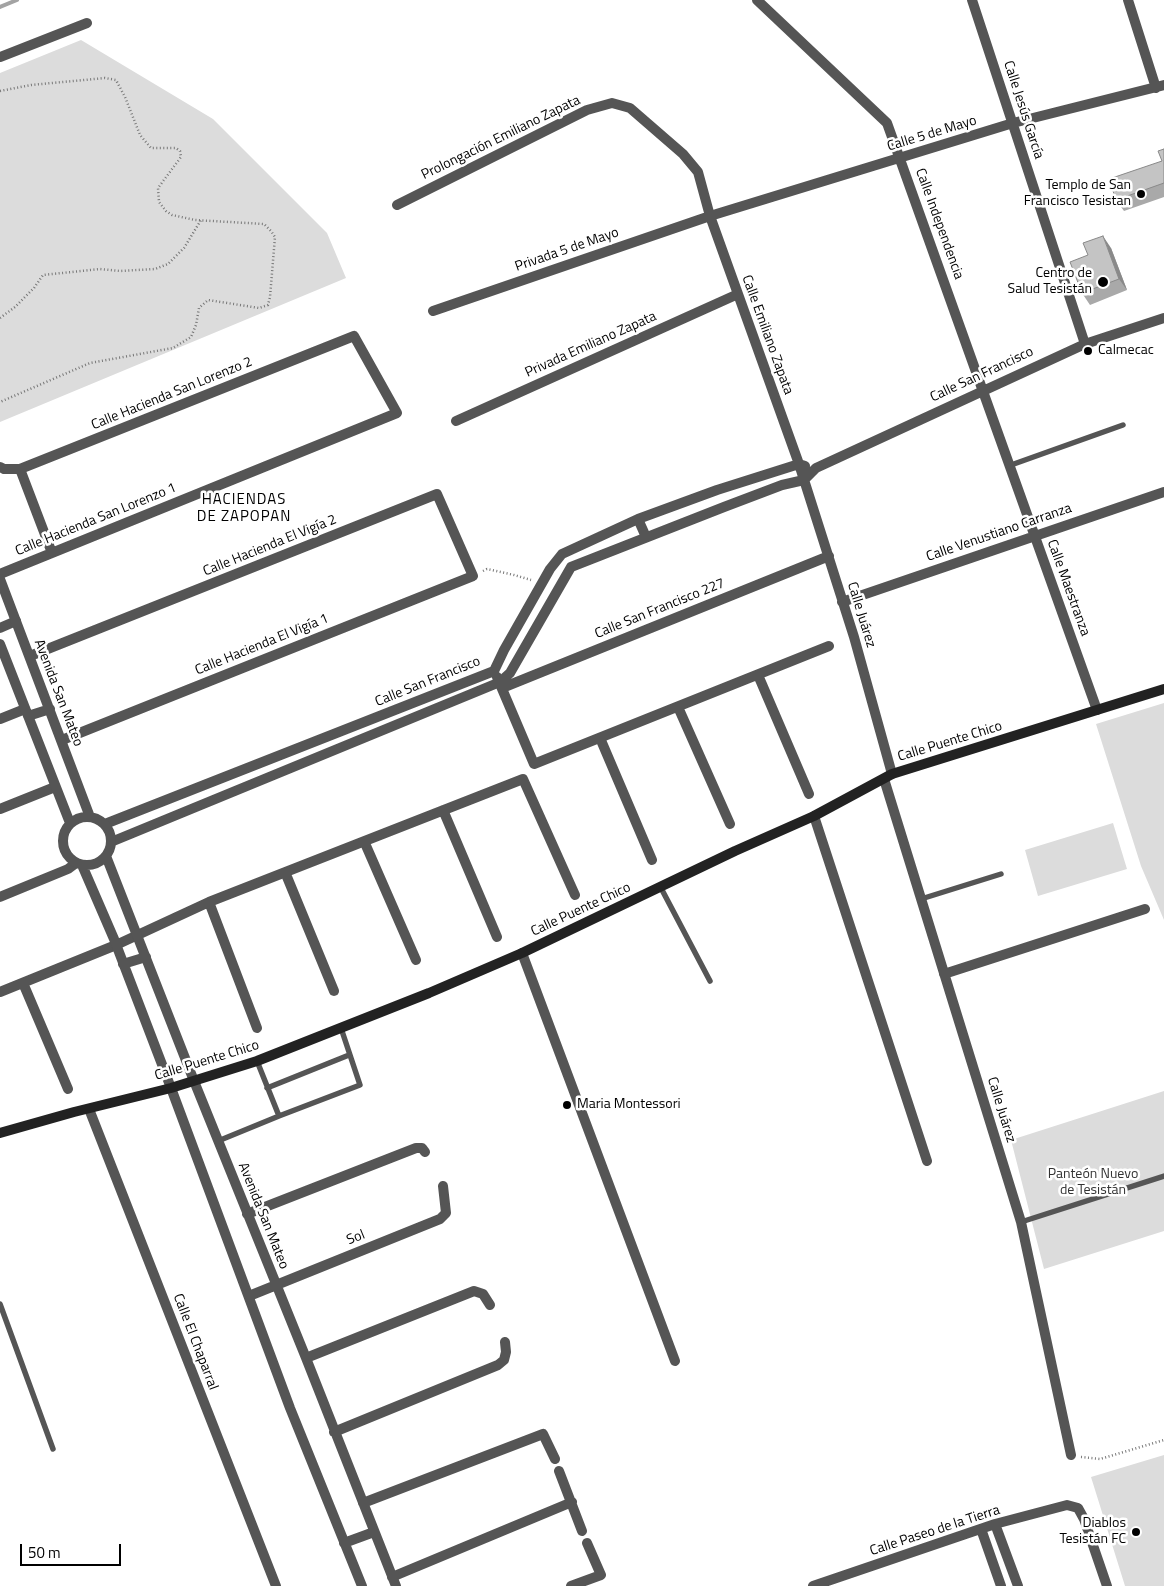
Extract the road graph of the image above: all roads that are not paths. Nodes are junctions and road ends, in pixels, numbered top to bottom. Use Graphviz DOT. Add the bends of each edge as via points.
graph roads {
  1 [pos="757,0"];
  2 [pos="972,0"];
  3 [pos="1128,0"];
  4 [pos="87,23"];
  5 [pos="0,57"];
  6 [pos="1160,86"];
  7 [pos="1013,123"];
  8 [pos="901,158"];
  9 [pos="397,205"];
  10 [pos="710,216"];
  11 [pos="738,294"];
  12 [pos="433,311"];
  13 [pos="1164,318"];
  14 [pos="354,336"];
  15 [pos="1085,344"];
  16 [pos="983,390"];
  17 [pos="456,421"];
  18 [pos="1123,425"];
  19 [pos="799,464"];
  20 [pos="1011,465"];
  21 [pos="0,467"];
  22 [pos="816,468"];
  23 [pos="20,469"];
  24 [pos="804,480"];
  25 [pos="717,490"];
  26 [pos="1164,492"];
  27 [pos="724,507"];
  28 [pos="638,519"];
  29 [pos="1034,535"];
  30 [pos="646,538"];
  31 [pos="52,553"];
  32 [pos="829,556"];
  33 [pos="556,559"];
  34 [pos="571,567"];
  35 [pos="0,574"];
  36 [pos="473,576"];
  37 [pos="0,579"];
  38 [pos="842,602"];
  39 [pos="16,622"];
  40 [pos="0,628"];
  41 [pos="0,644"];
  42 [pos="828,646"];
  43 [pos="30,656"];
  44 [pos="494,671"];
  45 [pos="758,675"];
  46 [pos="501,685"];
  47 [pos="1164,689"];
  48 [pos="678,707"];
  49 [pos="50,709"];
  50 [pos="1097,710"];
  51 [pos="26,712"];
  52 [pos="0,719"];
  53 [pos="600,738"];
  54 [pos="62,740"];
  55 [pos="888,777"];
  56 [pos="55,787"];
  57 [pos="809,794"];
  58 [pos="0,809"];
  59 [pos="443,810"];
  60 [pos="814,816"];
  61 [pos="90,817"];
  62 [pos="70,823"];
  63 [pos="105,824"];
  64 [pos="730,824"];
  65 [pos="364,841"];
  66 [pos="111,842"];
  67 [pos="106,856"];
  68 [pos="652,860"];
  69 [pos="79,864"];
  70 [pos="285,872"];
  71 [pos="1001,874"];
  72 [pos="661,888"];
  73 [pos="575,895"];
  74 [pos="0,897"];
  75 [pos="921,899"];
  76 [pos="209,902"];
  77 [pos="1146,909"];
  78 [pos="137,935"];
  79 [pos="497,937"];
  80 [pos="116,946"];
  81 [pos="522,953"];
  82 [pos="146,957"];
  83 [pos="416,960"];
  84 [pos="124,964"];
  85 [pos="944,974"];
  86 [pos="710,981"];
  87 [pos="23,983"];
  88 [pos="0,992"];
  89 [pos="334,992"];
  90 [pos="257,1028"];
  91 [pos="342,1028"];
  92 [pos="349,1055"];
  93 [pos="257,1061"];
  94 [pos="194,1081"];
  95 [pos="171,1088"];
  96 [pos="268,1088"];
  97 [pos="68,1089"];
  98 [pos="89,1108"];
  99 [pos="279,1116"];
  100 [pos="0,1133"];
  101 [pos="218,1141"];
  102 [pos="425,1152"];
  103 [pos="927,1162"];
  104 [pos="1164,1176"];
  105 [pos="443,1186"];
  106 [pos="247,1214"];
  107 [pos="1021,1222"];
  108 [pos="275,1286"];
  109 [pos="249,1296"];
  110 [pos="0,1304"];
  111 [pos="490,1305"];
  112 [pos="505,1342"];
  113 [pos="306,1358"];
  114 [pos="675,1361"];
  115 [pos="334,1432"];
  116 [pos="53,1449"];
  117 [pos="1070,1455"];
  118 [pos="554,1459"];
  119 [pos="559,1472"];
  120 [pos="572,1502"];
  121 [pos="363,1503"];
  122 [pos="995,1524"];
  123 [pos="980,1529"];
  124 [pos="582,1531"];
  125 [pos="374,1532"];
  126 [pos="344,1543"];
  127 [pos="587,1543"];
  128 [pos="394,1581"];
  129 [pos="833,1583"];
  130 [pos="276,1586"];
  131 [pos="362,1586"];
  132 [pos="571,1586"];
  133 [pos="816,1586"];
  134 [pos="1002,1586"];
  135 [pos="1018,1586"];
  136 [pos="1107,1586"];
  1 -- 8 [label="street, Calle Independencia" via="887,123"];
  2 -- 7 [label="street, Calle Jesús García"];
  3 -- 6 [label="street"];
  4 -- 5 [label="street"];
  6 -- 7 [label="street, Calle 5 de Mayo"];
  7 -- 8 [label="street, Calle 5 de Mayo"];
  7 -- 15 [label="street, Calle Jesús García"];
  8 -- 10 [label="street, Calle 5 de Mayo"];
  8 -- 16 [label="street, Calle Independencia"];
  9 -- 10 [label="street, Prolongación Emiliano Zapata" via="587,110 612,103 630,108 683,154 698,172"];
  10 -- 11 [label="street, Calle Emiliano Zapata"];
  10 -- 12 [label="street, Privada 5 de Mayo"];
  11 -- 17 [label="street, Privada Emiliano Zapata"];
  11 -- 19 [label="street, Calle Emiliano Zapata"];
  13 -- 15 [label="street, Calle San Francisco"];
  14 -- 23 [label="street, Calle Hacienda San Lorenzo 2"];
  14 -- 31 [label="street, Calle Hacienda San Lorenzo 1" via="397,413"];
  15 -- 16 [label="street, Calle San Francisco"];
  16 -- 20 [label="street, Calle Maestranza"];
  16 -- 22 [label="street, Calle San Francisco"];
  18 -- 20 [label="lane"];
  19 -- 22 [label="street"];
  19 -- 24 [label="street, Calle Juárez"];
  19 -- 25 [label="street"];
  20 -- 29 [label="street, Calle Maestranza"];
  21 -- 23 [label="street, Calle Hacienda San Lorenzo 2"];
  22 -- 24 [label="street, Calle San Francisco"];
  23 -- 31 [label="street"];
  24 -- 27 [label="street, Calle San Francisco"];
  24 -- 32 [label="street, Calle Juárez"];
  25 -- 27 [label="street"];
  25 -- 28 [label="street"];
  26 -- 29 [label="street, Calle Venustiano Carranza"];
  27 -- 30 [label="street, Calle San Francisco"];
  28 -- 30 [label="street"];
  28 -- 33 [label="street"];
  29 -- 38 [label="street, Calle Venustiano Carranza"];
  29 -- 50 [label="street, Calle Maestranza"];
  30 -- 34 [label="street, Calle San Francisco"];
  31 -- 35 [label="street, Calle Hacienda San Lorenzo 1"];
  32 -- 38 [label="street, Calle Juárez"];
  32 -- 46 [label="street, Calle San Francisco 227"];
  33 -- 34 [label="street"];
  33 -- 44 [label="street, Calle San Francisco"];
  34 -- 46 [label="street, Calle San Francisco"];
  36 -- 43 [label="street, Calle Hacienda El Vigía 2" via="437,494"];
  36 -- 54 [label="street, Calle Hacienda El Vigía 1"];
  37 -- 39 [label="street, Avenida San Mateo"];
  38 -- 55 [label="street, Calle Juárez" via="854,637"];
  39 -- 40 [label="street"];
  39 -- 43 [label="street, Avenida San Mateo"];
  41 -- 51 [label="street"];
  42 -- 45 [label="street"];
  43 -- 49 [label="street, Avenida San Mateo"];
  44 -- 46 [label="street"];
  44 -- 63 [label="street, Calle San Francisco"];
  45 -- 48 [label="street"];
  45 -- 57 [label="street"];
  46 -- 53 [label="street" via="534,764"];
  46 -- 66 [label="street, Calle San Francisco"];
  47 -- 50 [label="main road, Calle Puente Chico"];
  48 -- 53 [label="street"];
  48 -- 64 [label="street"];
  49 -- 51 [label="street"];
  49 -- 54 [label="street, Avenida San Mateo"];
  50 -- 55 [label="main road, Calle Puente Chico"];
  51 -- 52 [label="street"];
  51 -- 56 [label="street"];
  53 -- 68 [label="street"];
  54 -- 61 [label="street, Avenida San Mateo"];
  55 -- 60 [label="main road, Calle Puente Chico"];
  55 -- 75 [label="street, Calle Juárez"];
  56 -- 58 [label="street"];
  56 -- 62 [label="street"];
  59 -- 65 [label="street"];
  59 -- 73 [label="street" via="523,779"];
  59 -- 79 [label="street"];
  60 -- 72 [label="main road, Calle Puente Chico"];
  60 -- 103 [label="street"];
  61 -- 62 [label="street"];
  61 -- 63 [label="street"];
  62 -- 69 [label="street" via="62,840 69,857"];
  63 -- 66 [label="street"];
  65 -- 70 [label="street"];
  65 -- 83 [label="street"];
  66 -- 67 [label="street"];
  67 -- 69 [label="street" via="95,864"];
  67 -- 78 [label="street, Avenida San Mateo"];
  69 -- 74 [label="street"];
  69 -- 80 [label="street"];
  70 -- 76 [label="street"];
  70 -- 89 [label="street"];
  71 -- 75 [label="lane"];
  72 -- 81 [label="main road, Calle Puente Chico"];
  72 -- 86 [label="lane"];
  75 -- 85 [label="street, Calle Juárez"];
  76 -- 78 [label="street"];
  76 -- 90 [label="street"];
  77 -- 85 [label="street"];
  78 -- 80 [label="street"];
  78 -- 82 [label="street, Avenida San Mateo"];
  80 -- 84 [label="street"];
  80 -- 87 [label="street"];
  81 -- 91 [label="main road, Calle Puente Chico"];
  81 -- 114 [label="street"];
  82 -- 84 [label="street"];
  82 -- 94 [label="street, Avenida San Mateo"];
  84 -- 95 [label="street"];
  85 -- 107 [label="street, Calle Juárez"];
  87 -- 88 [label="street"];
  87 -- 97 [label="street"];
  91 -- 92 [label="lane"];
  91 -- 93 [label="main road, Calle Puente Chico"];
  92 -- 96 [label="lane"];
  92 -- 99 [label="lane" via="360,1085"];
  93 -- 94 [label="main road, Calle Puente Chico"];
  93 -- 96 [label="lane"];
  94 -- 95 [label="main road, Calle Puente Chico"];
  94 -- 101 [label="street, Avenida San Mateo"];
  95 -- 98 [label="main road, Calle Puente Chico"];
  95 -- 109 [label="street"];
  96 -- 99 [label="lane"];
  98 -- 100 [label="main road, Calle Puente Chico"];
  98 -- 130 [label="street, Calle El Chaparral"];
  99 -- 101 [label="lane"];
  101 -- 106 [label="street, Avenida San Mateo"];
  102 -- 106 [label="street" via="416,1148"];
  104 -- 107 [label="lane"];
  105 -- 108 [label="street, Sol" via="446,1213 440,1219"];
  106 -- 108 [label="street, Avenida San Mateo"];
  107 -- 117 [label="street, Calle Juárez"];
  108 -- 109 [label="street, Sol"];
  108 -- 113 [label="street, Avenida San Mateo"];
  109 -- 126 [label="street"];
  110 -- 116 [label="lane"];
  111 -- 113 [label="street" via="483,1294 474,1291"];
  112 -- 115 [label="street" via="504,1360 498,1365"];
  113 -- 115 [label="street, Avenida San Mateo"];
  115 -- 121 [label="street, Avenida San Mateo"];
  118 -- 121 [label="street" via="543,1434"];
  119 -- 120 [label="street"];
  120 -- 124 [label="street"];
  120 -- 128 [label="street"];
  121 -- 125 [label="street, Avenida San Mateo"];
  122 -- 123 [label="street, Calle Paseo de la Tierra"];
  122 -- 135 [label="street"];
  122 -- 136 [label="street, Calle Paseo de la Tierra" via="1067,1505 1078,1508"];
  123 -- 129 [label="street, Calle Paseo de la Tierra"];
  123 -- 134 [label="street"];
  125 -- 126 [label="street"];
  125 -- 128 [label="street, Avenida San Mateo"];
  126 -- 131 [label="street"];
  127 -- 132 [label="street" via="601,1575"];
  129 -- 133 [label="street, Calle Paseo de la Tierra"];
}
